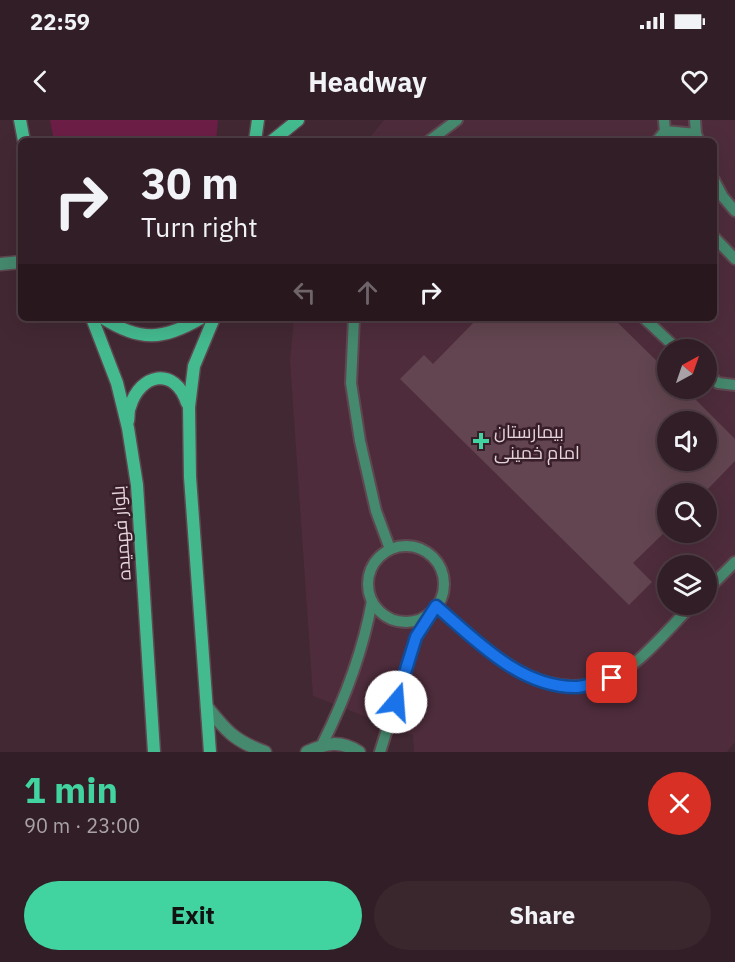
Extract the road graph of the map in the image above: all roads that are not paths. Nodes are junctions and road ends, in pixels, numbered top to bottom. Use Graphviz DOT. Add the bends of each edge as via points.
graph roads {
  1 [pos="20,120"];
  2 [pos="258,120"];
  3 [pos="297,120"];
  4 [pos="457,120"];
  5 [pos="695,120"];
  6 [pos="665,126"];
  7 [pos="698,137"];
  8 [pos="23,138"];
  9 [pos="255,138"];
  10 [pos="276,138"];
  11 [pos="433,138"];
  12 [pos="717,186"];
  13 [pos="735,211"];
  14 [pos="717,240"];
  15 [pos="735,260"];
  16 [pos="18,262"];
  17 [pos="0,264"];
  18 [pos="93,321"];
  19 [pos="108,321"];
  20 [pos="196,321"];
  21 [pos="213,321"];
  22 [pos="354,321"];
  23 [pos="647,321"];
  24 [pos="666,339"];
  25 [pos="717,382"];
  26 [pos="735,385"];
  27 [pos="189,407"];
  28 [pos="128,428"];
  29 [pos="390,549"];
  30 [pos="735,562"];
  31 [pos="717,580"];
  32 [pos="372,601"];
  33 [pos="434,610"];
  34 [pos="682,615"];
  35 [pos="207,707"];
  36 [pos="322,745"];
  37 [pos="154,752"];
  38 [pos="210,752"];
  39 [pos="266,752"];
  40 [pos="307,752"];
  41 [pos="359,752"];
  42 [pos="380,752"];
  1 -- 8 [label="main road"];
  2 -- 9 [label="main road"];
  3 -- 10 [label="main road"];
  4 -- 11 [label="lane"];
  5 -- 7 [label="lane"];
  6 -- 7 [label="lane"];
  12 -- 13 [label="lane"];
  14 -- 15 [label="lane"];
  16 -- 17 [label="street"];
  18 -- 28 [label="main road, بلوار فهمیده" via="117,383"];
  19 -- 20 [label="main road" via="120,329 150,337 179,331"];
  21 -- 27 [label="main road" via="194,366"];
  22 -- 29 [label="lane" via="351,383 360,441 376,511"];
  23 -- 24 [label="lane"];
  25 -- 26 [label="lane"];
  27 -- 28 [label="main road" via="183,390 161,377 147,382 130,407"];
  27 -- 35 [label="main road" via="190,477"];
  28 -- 37 [label="main road, بلوار فهمیده" via="136,485"];
  29 -- 32 [label="lane" via="372,567 368,585"];
  29 -- 33 [label="lane" via="415,547 439,564 444,580 442,596"];
  30 -- 31 [label="lane"];
  32 -- 33 [label="lane" via="382,614 396,621 416,621"];
  32 -- 36 [label="lane" via="345,697"];
  33 -- 34 [label="lane" via="499,659 542,682 577,687 612,678 642,656"];
  33 -- 42 [label="lane" via="416,637"];
  35 -- 38 [label="main road"];
  35 -- 39 [label="street" via="228,733"];
  36 -- 40 [label="street"];
  36 -- 41 [label="street" via="333,742"];
}
